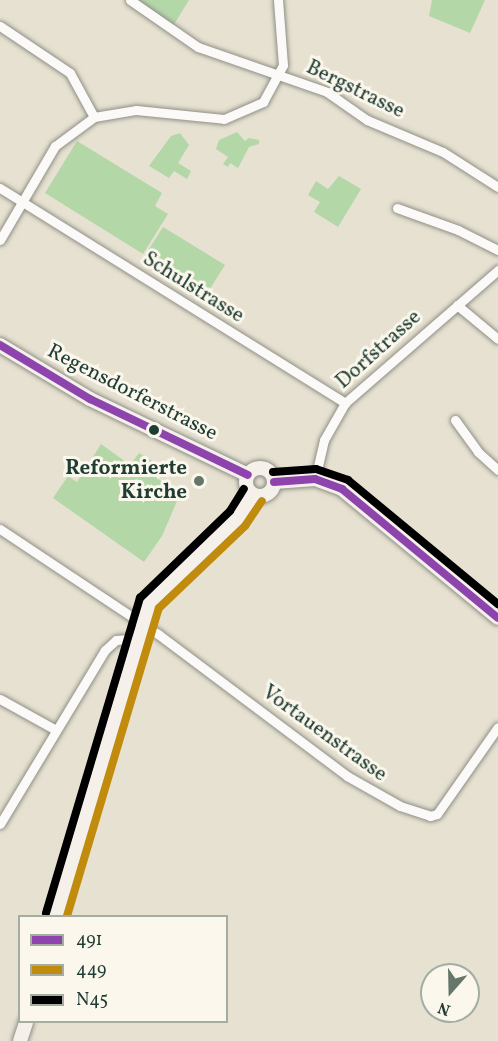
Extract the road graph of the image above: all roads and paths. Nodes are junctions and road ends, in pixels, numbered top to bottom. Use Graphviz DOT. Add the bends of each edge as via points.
graph roads {
  1 [pos="130,0"];
  2 [pos="278,0"];
  3 [pos="0,26"];
  4 [pos="279,75"];
  5 [pos="93,117"];
  6 [pos="498,187"];
  7 [pos="0,188"];
  8 [pos="21,203"];
  9 [pos="397,208"];
  10 [pos="0,240"];
  11 [pos="498,250"];
  12 [pos="498,270"];
  13 [pos="457,305"];
  14 [pos="498,339"];
  15 [pos="0,345"];
  16 [pos="345,404"];
  17 [pos="455,420"];
  18 [pos="498,470"];
  19 [pos="248,475"];
  20 [pos="315,479"];
  21 [pos="274,482"];
  22 [pos="254,495"];
  23 [pos="0,529"];
  24 [pos="498,618"];
  25 [pos="141,622"];
  26 [pos="137,638"];
  27 [pos="0,699"];
  28 [pos="498,727"];
  29 [pos="56,730"];
  30 [pos="0,824"];
  31 [pos="56,915"];
  32 [pos="26,1023"];
  33 [pos="20,1041"];
  1 -- 4 [label="street, Bergstrasse" via="198,47"];
  2 -- 4 [label="street" via="284,56"];
  3 -- 5 [label="street" via="70,73"];
  4 -- 5 [label="street" via="262,102 224,119 136,110"];
  4 -- 6 [label="street, Bergstrasse" via="327,92 367,120 443,152"];
  5 -- 8 [label="street" via="55,146"];
  7 -- 8 [label="street, Schulstrasse"];
  8 -- 10 [label="street"];
  8 -- 16 [label="street, Schulstrasse"];
  9 -- 11 [label="street"];
  12 -- 13 [label="street, Dorfstrasse"];
  13 -- 14 [label="street"];
  13 -- 16 [label="street, Dorfstrasse"];
  15 -- 19 [label="street, Regensdorferstrasse" via="152,432"];
  16 -- 20 [label="street, Dorfstrasse" via="324,440"];
  17 -- 18 [label="street" via="478,452"];
  19 -- 21 [label="street" via="254,469 264,468 272,473"];
  19 -- 22 [label="street" via="246,486"];
  20 -- 21 [label="street"];
  20 -- 24 [label="street" via="352,496"];
  21 -- 22 [label="street" via="268,494"];
  22 -- 25 [label="street" via="223,533 155,595"];
  23 -- 25 [label="street, Vortauenstrasse"];
  25 -- 26 [label="street"];
  25 -- 28 [label="street, Vortauenstrasse" via="348,776 416,812 430,816 440,810"];
  26 -- 29 [label="street" via="110,643"];
  26 -- 31 [label="street"];
  27 -- 29 [label="street"];
  29 -- 30 [label="street"];
  32 -- 33 [label="street"];
}
